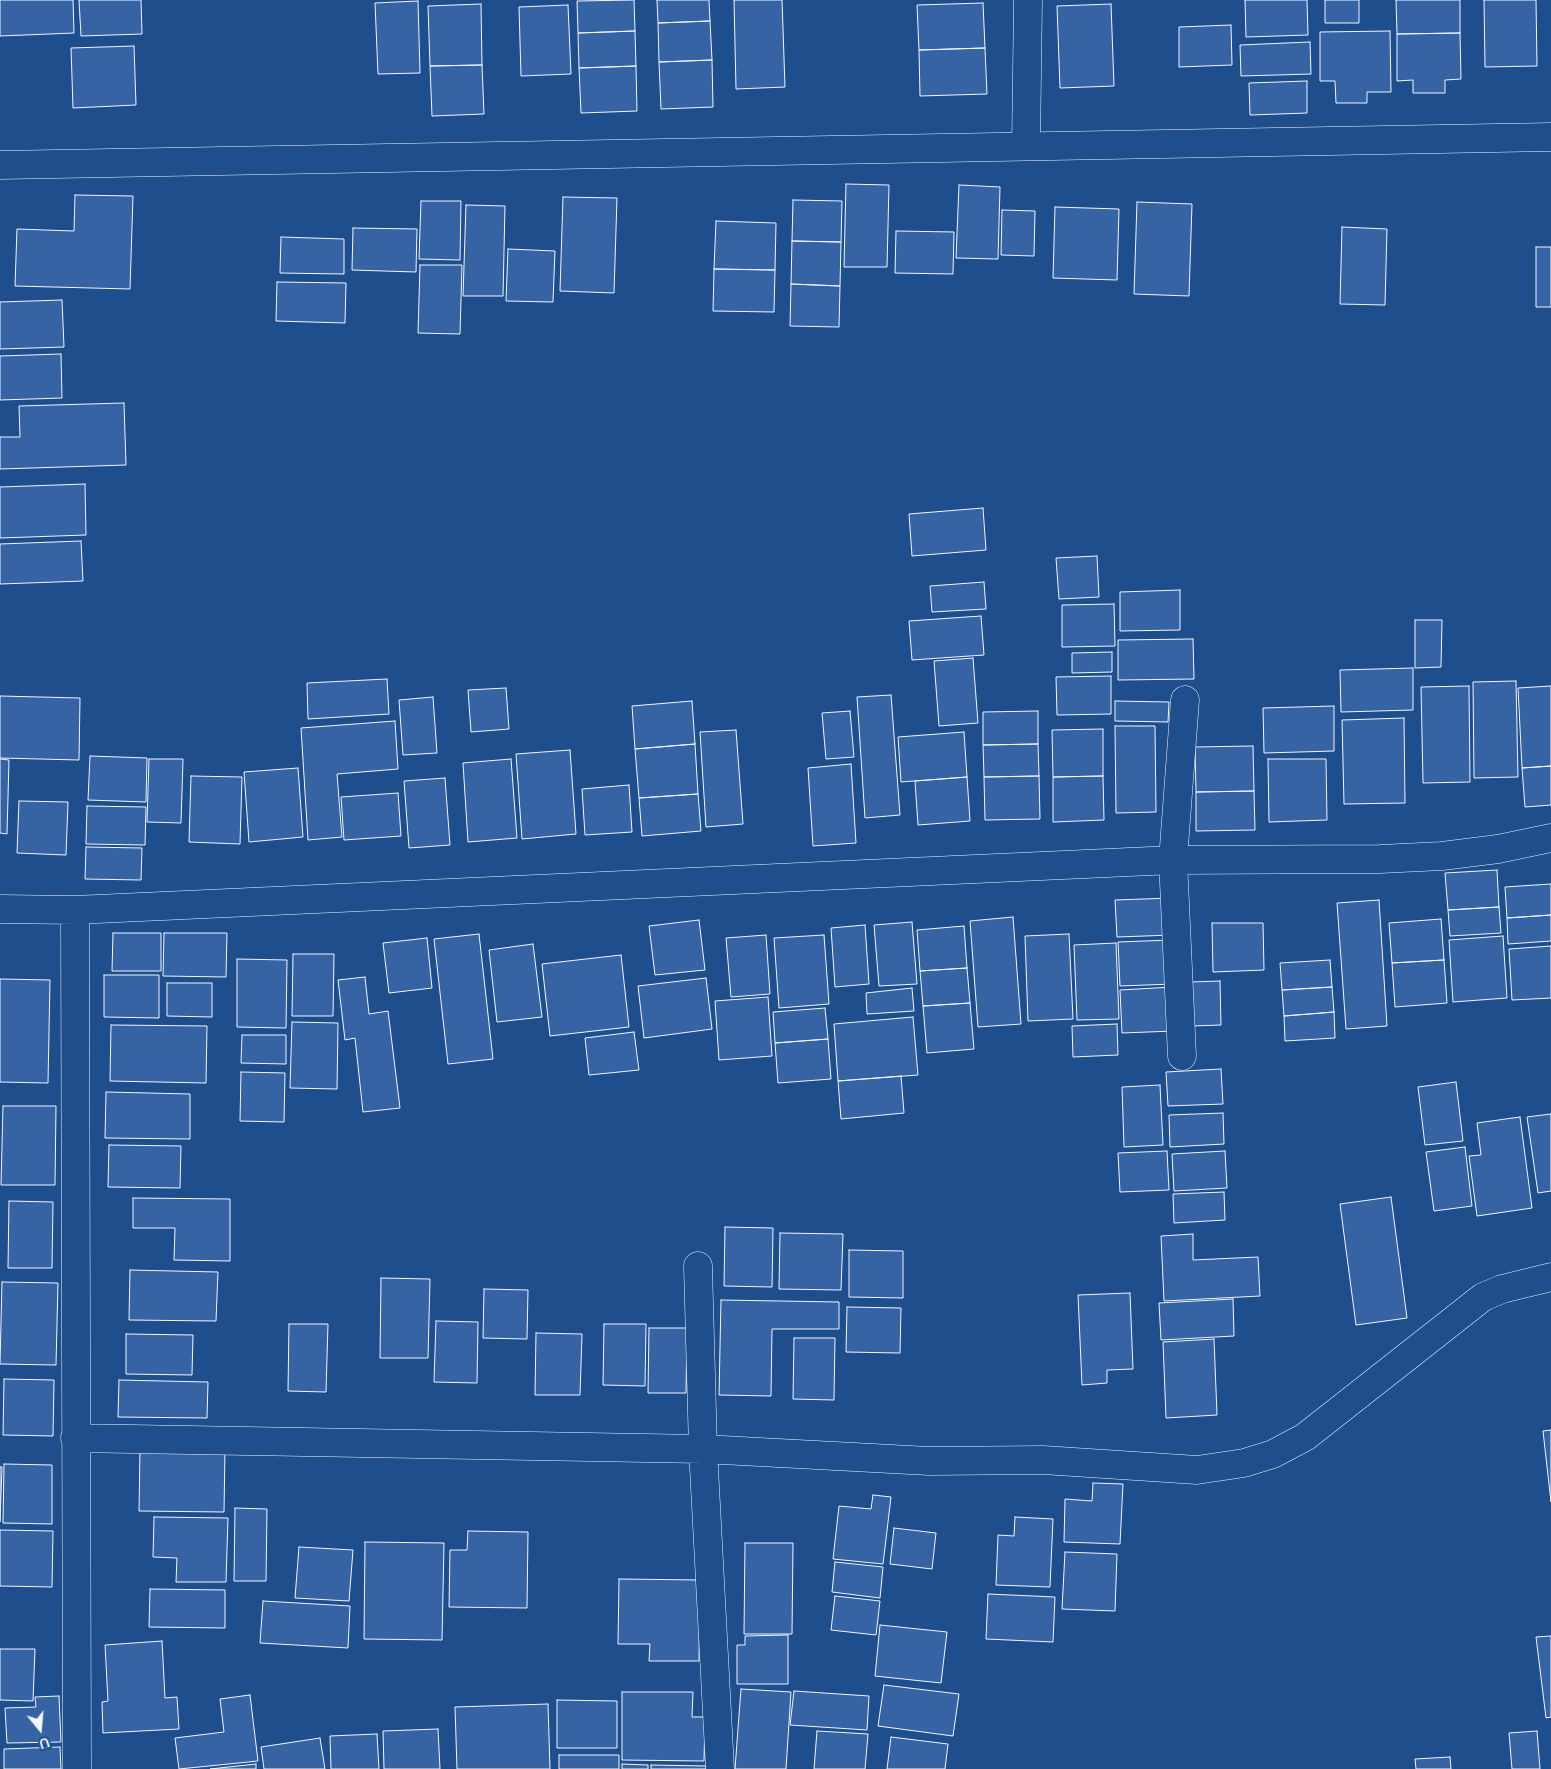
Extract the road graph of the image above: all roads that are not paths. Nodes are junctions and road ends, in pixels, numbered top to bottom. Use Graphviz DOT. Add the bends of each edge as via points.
graph roads {
  1 [pos="1028,0"];
  2 [pos="1551,137"];
  3 [pos="1026,146"];
  4 [pos="0,165"];
  5 [pos="1185,700"];
  6 [pos="1551,838"];
  7 [pos="1173,860"];
  8 [pos="0,909"];
  9 [pos="74,910"];
  10 [pos="1182,1056"];
  11 [pos="698,1266"];
  12 [pos="1551,1277"];
  13 [pos="75,1438"];
  14 [pos="703,1448"];
  15 [pos="76,1769"];
  16 [pos="720,1769"];
  1 -- 3 [label="street"];
  2 -- 3 [label="street"];
  3 -- 4 [label="street"];
  5 -- 7 [label="street"];
  6 -- 7 [label="street" via="1442,856"];
  7 -- 9 [label="street"];
  7 -- 10 [label="street"];
  8 -- 9 [label="street"];
  9 -- 13 [label="street"];
  11 -- 14 [label="street"];
  12 -- 14 [label="street" via="1502,1288 1483,1297 1304,1437 1273,1454 1244,1463 1197,1470 1043,1460 929,1461"];
  13 -- 14 [label="street"];
  13 -- 15 [label="street"];
  14 -- 16 [label="street"];
}
